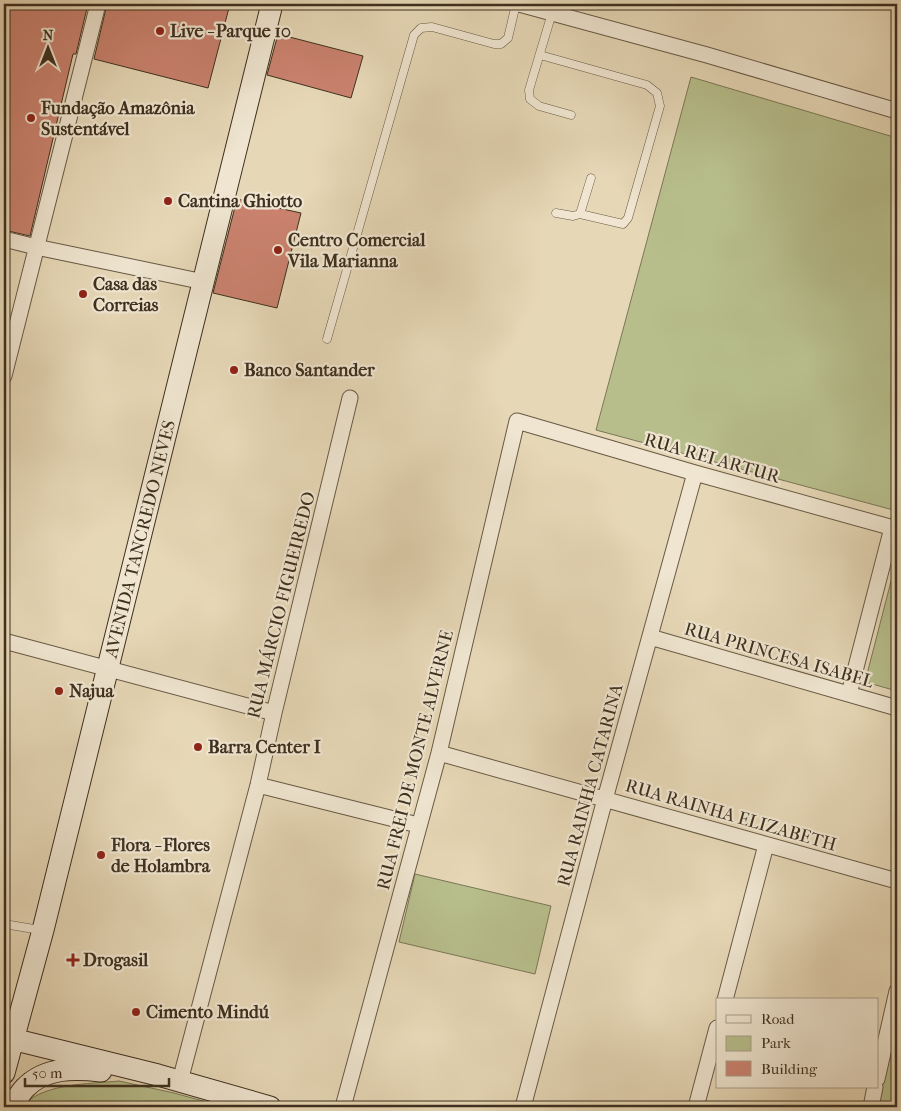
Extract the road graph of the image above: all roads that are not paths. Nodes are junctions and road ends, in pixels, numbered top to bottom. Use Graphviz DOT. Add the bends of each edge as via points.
graph roads {
  1 [pos="98,4"];
  2 [pos="272,4"];
  3 [pos="517,4"];
  4 [pos="552,13"];
  5 [pos="540,55"];
  6 [pos="897,111"];
  7 [pos="571,115"];
  8 [pos="591,178"];
  9 [pos="556,213"];
  10 [pos="580,214"];
  11 [pos="4,239"];
  12 [pos="36,247"];
  13 [pos="204,282"];
  14 [pos="326,339"];
  15 [pos="4,376"];
  16 [pos="350,398"];
  17 [pos="517,421"];
  18 [pos="695,473"];
  19 [pos="895,529"];
  20 [pos="650,637"];
  21 [pos="4,642"];
  22 [pos="108,668"];
  23 [pos="849,694"];
  24 [pos="897,708"];
  25 [pos="274,713"];
  26 [pos="439,753"];
  27 [pos="258,785"];
  28 [pos="606,799"];
  29 [pos="418,826"];
  30 [pos="766,845"];
  31 [pos="897,881"];
  32 [pos="4,924"];
  33 [pos="44,930"];
  34 [pos="897,991"];
  35 [pos="726,998"];
  36 [pos="716,1032"];
  37 [pos="9,1038"];
  38 [pos="4,1073"];
  39 [pos="158,1075"];
  40 [pos="878,1075"];
  41 [pos="180,1081"];
  42 [pos="875,1088"];
  43 [pos="11,1107"];
  44 [pos="270,1107"];
  45 [pos="343,1107"];
  46 [pos="523,1107"];
  47 [pos="696,1107"];
  48 [pos="871,1107"];
  1 -- 12 [label="street"];
  2 -- 13 [label="main road, AVENIDA TANCREDO NEVES"];
  3 -- 4 [label="street"];
  3 -- 14 [label="lane" via="508,38 501,44 432,27 421,28 414,35"];
  4 -- 5 [label="lane"];
  4 -- 6 [label="street" via="707,54"];
  5 -- 7 [label="lane" via="529,90 530,99 539,106"];
  5 -- 10 [label="lane" via="646,85 657,93 660,106 628,218 623,224"];
  8 -- 10 [label="lane"];
  9 -- 10 [label="lane"];
  11 -- 12 [label="street"];
  12 -- 13 [label="street"];
  12 -- 15 [label="street"];
  13 -- 22 [label="main road, AVENIDA TANCREDO NEVES"];
  16 -- 25 [label="street, RUA MÁRCIO FIGUEIREDO"];
  17 -- 18 [label="street, RUA REI ARTUR"];
  17 -- 26 [label="street, RUA FREI DE MONTE ALVERNE"];
  18 -- 19 [label="street, RUA REI ARTUR"];
  18 -- 20 [label="street, RUA RAINHA CATARINA"];
  19 -- 23 [label="street"];
  20 -- 23 [label="street, RUA PRINCESA ISABEL"];
  20 -- 28 [label="street, RUA RAINHA CATARINA"];
  21 -- 22 [label="street"];
  22 -- 25 [label="street"];
  22 -- 33 [label="main road, AVENIDA TANCREDO NEVES"];
  23 -- 24 [label="street, RUA PRINCESA ISABEL"];
  25 -- 27 [label="street, RUA MÁRCIO FIGUEIREDO"];
  26 -- 28 [label="street, RUA RAINHA ELIZABETH"];
  26 -- 29 [label="street, RUA FREI DE MONTE ALVERNE"];
  27 -- 29 [label="street"];
  27 -- 41 [label="street, RUA MÁRCIO FIGUEIREDO"];
  28 -- 30 [label="street, RUA RAINHA ELIZABETH"];
  28 -- 46 [label="street, RUA RAINHA CATARINA"];
  29 -- 45 [label="street, RUA FREI DE MONTE ALVERNE"];
  30 -- 31 [label="street, RUA RAINHA ELIZABETH"];
  30 -- 35 [label="street"];
  32 -- 33 [label="lane"];
  33 -- 37 [label="main road, AVENIDA TANCREDO NEVES"];
  34 -- 40 [label="street"];
  36 -- 47 [label="street"];
  37 -- 38 [label="main road, AVENIDA TANCREDO NEVES"];
  37 -- 39 [label="main road"];
  39 -- 41 [label="main road"];
  39 -- 43 [label="main road" via="61,1070 40,1076 25,1087"];
  41 -- 44 [label="main road"];
  42 -- 48 [label="street"];
}
